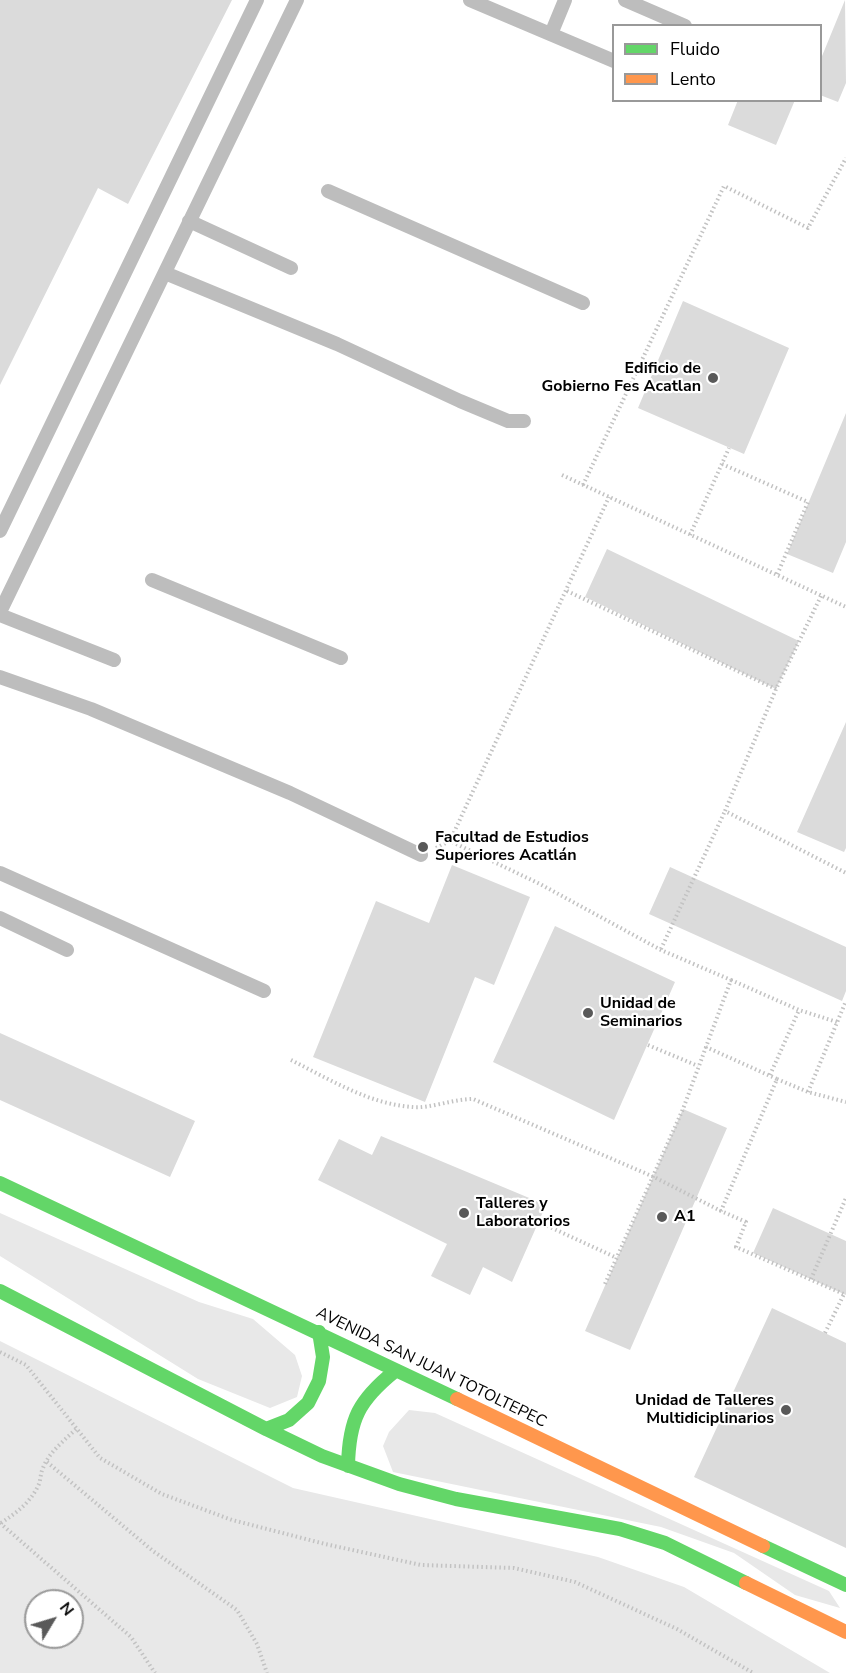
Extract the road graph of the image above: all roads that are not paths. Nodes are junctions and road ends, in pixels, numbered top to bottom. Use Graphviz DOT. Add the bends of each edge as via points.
graph roads {
  1 [pos="256,0"];
  2 [pos="297,0"];
  3 [pos="470,0"];
  4 [pos="565,0"];
  5 [pos="625,0"];
  6 [pos="680,24"];
  7 [pos="551,34"];
  8 [pos="612,60"];
  9 [pos="328,191"];
  10 [pos="189,221"];
  11 [pos="291,268"];
  12 [pos="165,273"];
  13 [pos="583,303"];
  14 [pos="524,421"];
  15 [pos="0,531"];
  16 [pos="152,580"];
  17 [pos="0,614"];
  18 [pos="341,658"];
  19 [pos="114,660"];
  20 [pos="0,677"];
  21 [pos="422,855"];
  22 [pos="0,873"];
  23 [pos="0,918"];
  24 [pos="67,950"];
  25 [pos="264,991"];
  26 [pos="0,1183"];
  27 [pos="0,1292"];
  28 [pos="319,1332"];
  29 [pos="395,1371"];
  30 [pos="266,1429"];
  31 [pos="348,1466"];
  32 [pos="846,1585"];
  33 [pos="846,1632"];
  1 -- 15 [label="lane"];
  2 -- 10 [label="lane"];
  3 -- 7 [label="lane"];
  4 -- 7 [label="lane"];
  5 -- 6 [label="lane"];
  7 -- 8 [label="lane"];
  9 -- 13 [label="lane"];
  10 -- 11 [label="lane"];
  10 -- 12 [label="lane"];
  12 -- 14 [label="lane" via="508,421"];
  12 -- 17 [label="lane"];
  16 -- 18 [label="lane"];
  17 -- 19 [label="lane"];
  20 -- 21 [label="lane" via="102,713 290,793"];
  22 -- 25 [label="lane"];
  23 -- 24 [label="lane"];
  26 -- 28 [label="main road, AVENIDA SAN JUAN TOTOLTEPEC"];
  27 -- 30 [label="main road"];
  28 -- 29 [label="main road, AVENIDA SAN JUAN TOTOLTEPEC"];
  28 -- 30 [label="main road" via="323,1357 319,1381 308,1403 289,1420"];
  29 -- 31 [label="main road" via="373,1388 357,1411 348,1438"];
  29 -- 32 [label="main road, AVENIDA SAN JUAN TOTOLTEPEC"];
  30 -- 31 [label="main road"];
  31 -- 33 [label="main road" via="456,1498 620,1529 665,1543"];
}
